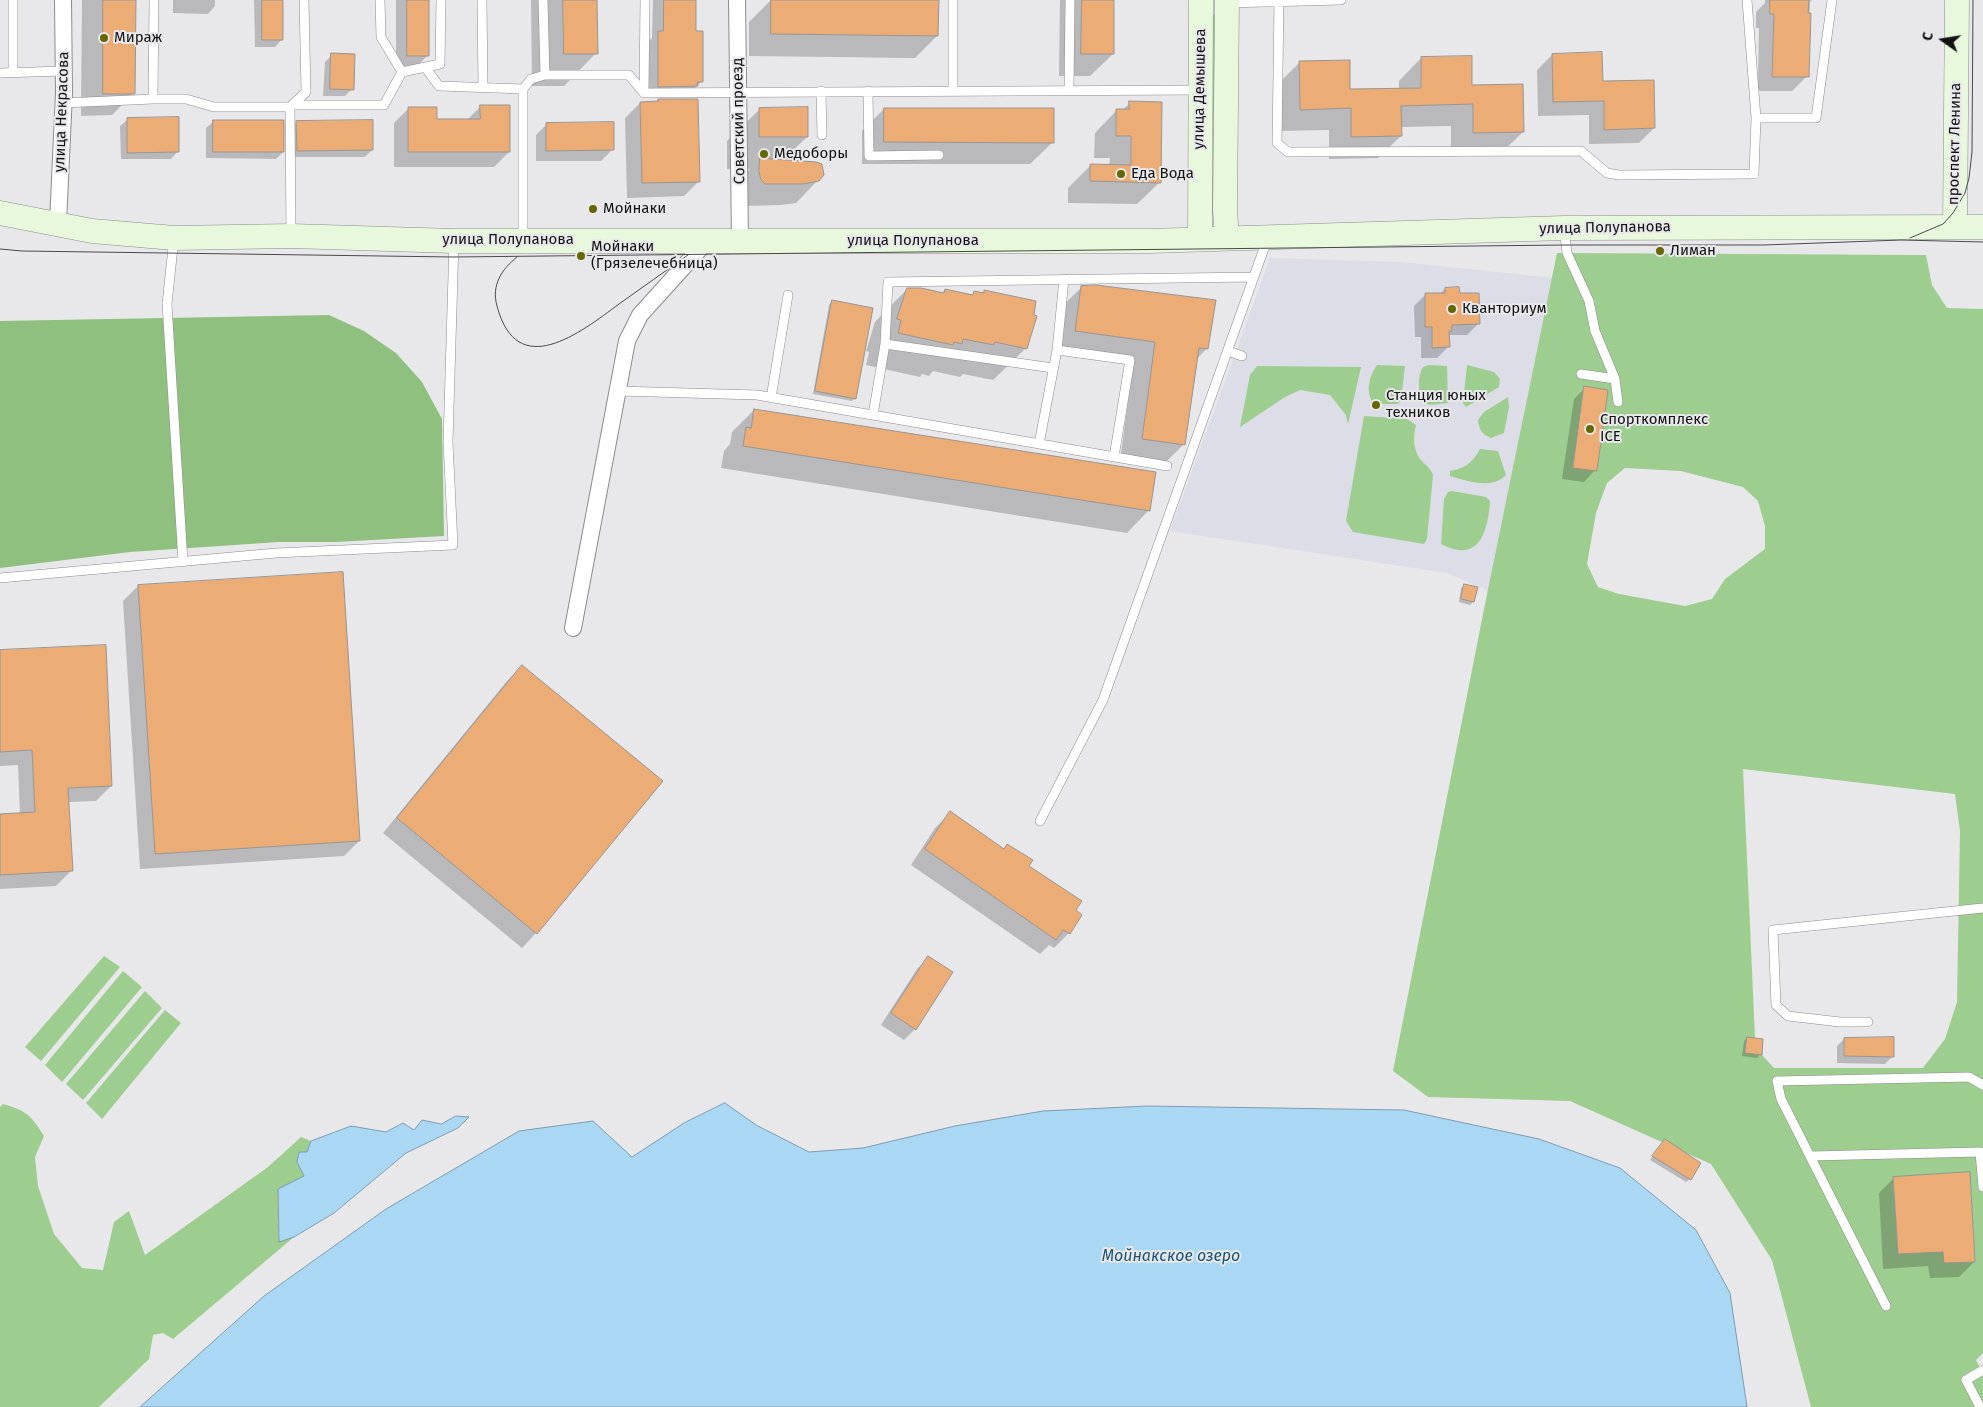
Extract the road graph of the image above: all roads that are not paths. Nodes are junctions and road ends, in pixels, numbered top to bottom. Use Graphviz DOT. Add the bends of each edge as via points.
graph roads {
  1 [pos="12,0"];
  2 [pos="63,0"];
  3 [pos="154,0"];
  4 [pos="304,0"];
  5 [pos="380,0"];
  6 [pos="441,0"];
  7 [pos="482,0"];
  8 [pos="543,0"];
  9 [pos="645,0"];
  10 [pos="737,0"];
  11 [pos="952,0"];
  12 [pos="1070,0"];
  13 [pos="1342,0"];
  14 [pos="1747,0"];
  15 [pos="1832,0"];
  16 [pos="1956,0"];
  17 [pos="1201,1"];
  18 [pos="1279,1"];
  19 [pos="1227,2"];
  20 [pos="425,67"];
  21 [pos="64,71"];
  22 [pos="13,72"];
  23 [pos="402,72"];
  24 [pos="0,73"];
  25 [pos="545,75"];
  26 [pos="483,87"];
  27 [pos="523,89"];
  28 [pos="953,90"];
  29 [pos="1068,90"];
  30 [pos="1200,90"];
  31 [pos="821,91"];
  32 [pos="868,91"];
  33 [pos="739,92"];
  34 [pos="644,93"];
  35 [pos="153,99"];
  36 [pos="63,103"];
  37 [pos="291,106"];
  38 [pos="1756,118"];
  39 [pos="822,135"];
  40 [pos="939,155"];
  41 [pos="0,213"];
  42 [pos="58,223"];
  43 [pos="1954,227"];
  44 [pos="1983,227"];
  45 [pos="1564,228"];
  46 [pos="291,236"];
  47 [pos="174,238"];
  48 [pos="1227,238"];
  49 [pos="1268,238"];
  50 [pos="1200,239"];
  51 [pos="523,240"];
  52 [pos="454,241"];
  53 [pos="740,241"];
  54 [pos="706,242"];
  55 [pos="1253,277"];
  56 [pos="1064,280"];
  57 [pos="788,295"];
  58 [pos="885,344"];
  59 [pos="1056,350"];
  60 [pos="1228,351"];
  61 [pos="1242,356"];
  62 [pos="1053,368"];
  63 [pos="1581,374"];
  64 [pos="1615,378"];
  65 [pos="618,391"];
  66 [pos="771,398"];
  67 [pos="1618,402"];
  68 [pos="873,415"];
  69 [pos="1038,444"];
  70 [pos="1114,457"];
  71 [pos="1167,466"];
  72 [pos="183,562"];
  73 [pos="0,578"];
  74 [pos="573,628"];
  75 [pos="1040,821"];
  76 [pos="1983,908"];
  77 [pos="1868,1022"];
  78 [pos="1983,1085"];
  79 [pos="1810,1156"];
  80 [pos="1983,1187"];
  81 [pos="1886,1306"];
  82 [pos="1983,1370"];
  83 [pos="1980,1407"];
  1 -- 22 [label="lane"];
  2 -- 21 [label="street, улица Некрасова"];
  3 -- 35 [label="lane"];
  4 -- 37 [label="lane" via="306,92"];
  5 -- 23 [label="lane" via="381,37"];
  6 -- 20 [label="lane" via="440,64"];
  7 -- 26 [label="lane"];
  8 -- 25 [label="lane"];
  9 -- 34 [label="lane"];
  10 -- 33 [label="street, Советский проезд"];
  11 -- 28 [label="lane"];
  12 -- 29 [label="lane"];
  13 -- 18 [label="lane"];
  14 -- 38 [label="lane"];
  15 -- 38 [label="lane" via="1816,118"];
  16 -- 43 [label="street, проспект Ленина"];
  17 -- 19 [label="street"];
  17 -- 30 [label="street, улица Демышева"];
  18 -- 19 [label="lane"];
  18 -- 38 [label="lane" via="1277,142 1288,152 1581,151 1607,173 1619,176 1754,174"];
  19 -- 48 [label="street, улица Демышева"];
  20 -- 23 [label="lane"];
  20 -- 26 [label="lane" via="439,86"];
  21 -- 22 [label="lane"];
  21 -- 36 [label="street, улица Некрасова"];
  22 -- 24 [label="lane"];
  23 -- 37 [label="lane" via="384,105"];
  25 -- 27 [label="lane" via="531,79"];
  25 -- 34 [label="lane" via="629,75"];
  26 -- 27 [label="lane"];
  27 -- 51 [label="lane"];
  28 -- 29 [label="lane"];
  28 -- 32 [label="lane"];
  29 -- 30 [label="lane"];
  30 -- 50 [label="street, улица Демышева"];
  31 -- 32 [label="lane"];
  31 -- 33 [label="lane"];
  31 -- 39 [label="lane"];
  32 -- 40 [label="lane" via="869,156"];
  33 -- 34 [label="lane"];
  33 -- 53 [label="street, Советский проезд"];
  35 -- 36 [label="lane"];
  35 -- 37 [label="lane" via="186,100 214,108"];
  36 -- 42 [label="street, улица Некрасова"];
  37 -- 46 [label="lane"];
  41 -- 42 [label="street, улица Полупанова"];
  42 -- 47 [label="street, улица Полупанова" via="92,232"];
  43 -- 44 [label="street, улица Полупанова"];
  43 -- 45 [label="street, улица Полупанова"];
  45 -- 49 [label="street, улица Полупанова"];
  45 -- 64 [label="lane" via="1568,253 1588,301 1595,332"];
  46 -- 47 [label="street, улица Полупанова"];
  46 -- 52 [label="street, улица Полупанова"];
  47 -- 72 [label="lane" via="168,304"];
  48 -- 49 [label="street, улица Полупанова"];
  48 -- 50 [label="street, улица Полупанова"];
  49 -- 55 [label="lane"];
  50 -- 53 [label="street, улица Полупанова"];
  51 -- 52 [label="street, улица Полупанова"];
  51 -- 54 [label="street, улица Полупанова"];
  52 -- 72 [label="lane" via="448,442 453,545 276,553"];
  53 -- 54 [label="street, улица Полупанова"];
  54 -- 65 [label="street" via="640,315 628,341"];
  55 -- 56 [label="lane"];
  55 -- 60 [label="lane"];
  56 -- 58 [label="lane" via="888,282"];
  56 -- 59 [label="lane"];
  57 -- 66 [label="lane"];
  58 -- 62 [label="lane"];
  58 -- 68 [label="lane"];
  59 -- 62 [label="lane"];
  59 -- 70 [label="lane" via="1130,360"];
  60 -- 61 [label="lane"];
  60 -- 75 [label="lane" via="1103,700"];
  62 -- 69 [label="lane"];
  63 -- 64 [label="lane"];
  64 -- 67 [label="lane"];
  65 -- 66 [label="lane"];
  65 -- 74 [label="street"];
  66 -- 68 [label="lane"];
  68 -- 69 [label="lane"];
  69 -- 70 [label="lane"];
  70 -- 71 [label="lane"];
  72 -- 73 [label="lane"];
  76 -- 77 [label="lane" via="1773,930 1776,1005 1788,1016"];
  78 -- 79 [label="lane" via="1968,1077 1777,1081 1781,1099"];
  79 -- 80 [label="lane" via="1980,1152"];
  79 -- 81 [label="lane"];
  82 -- 83 [label="lane" via="1966,1380"];
}
